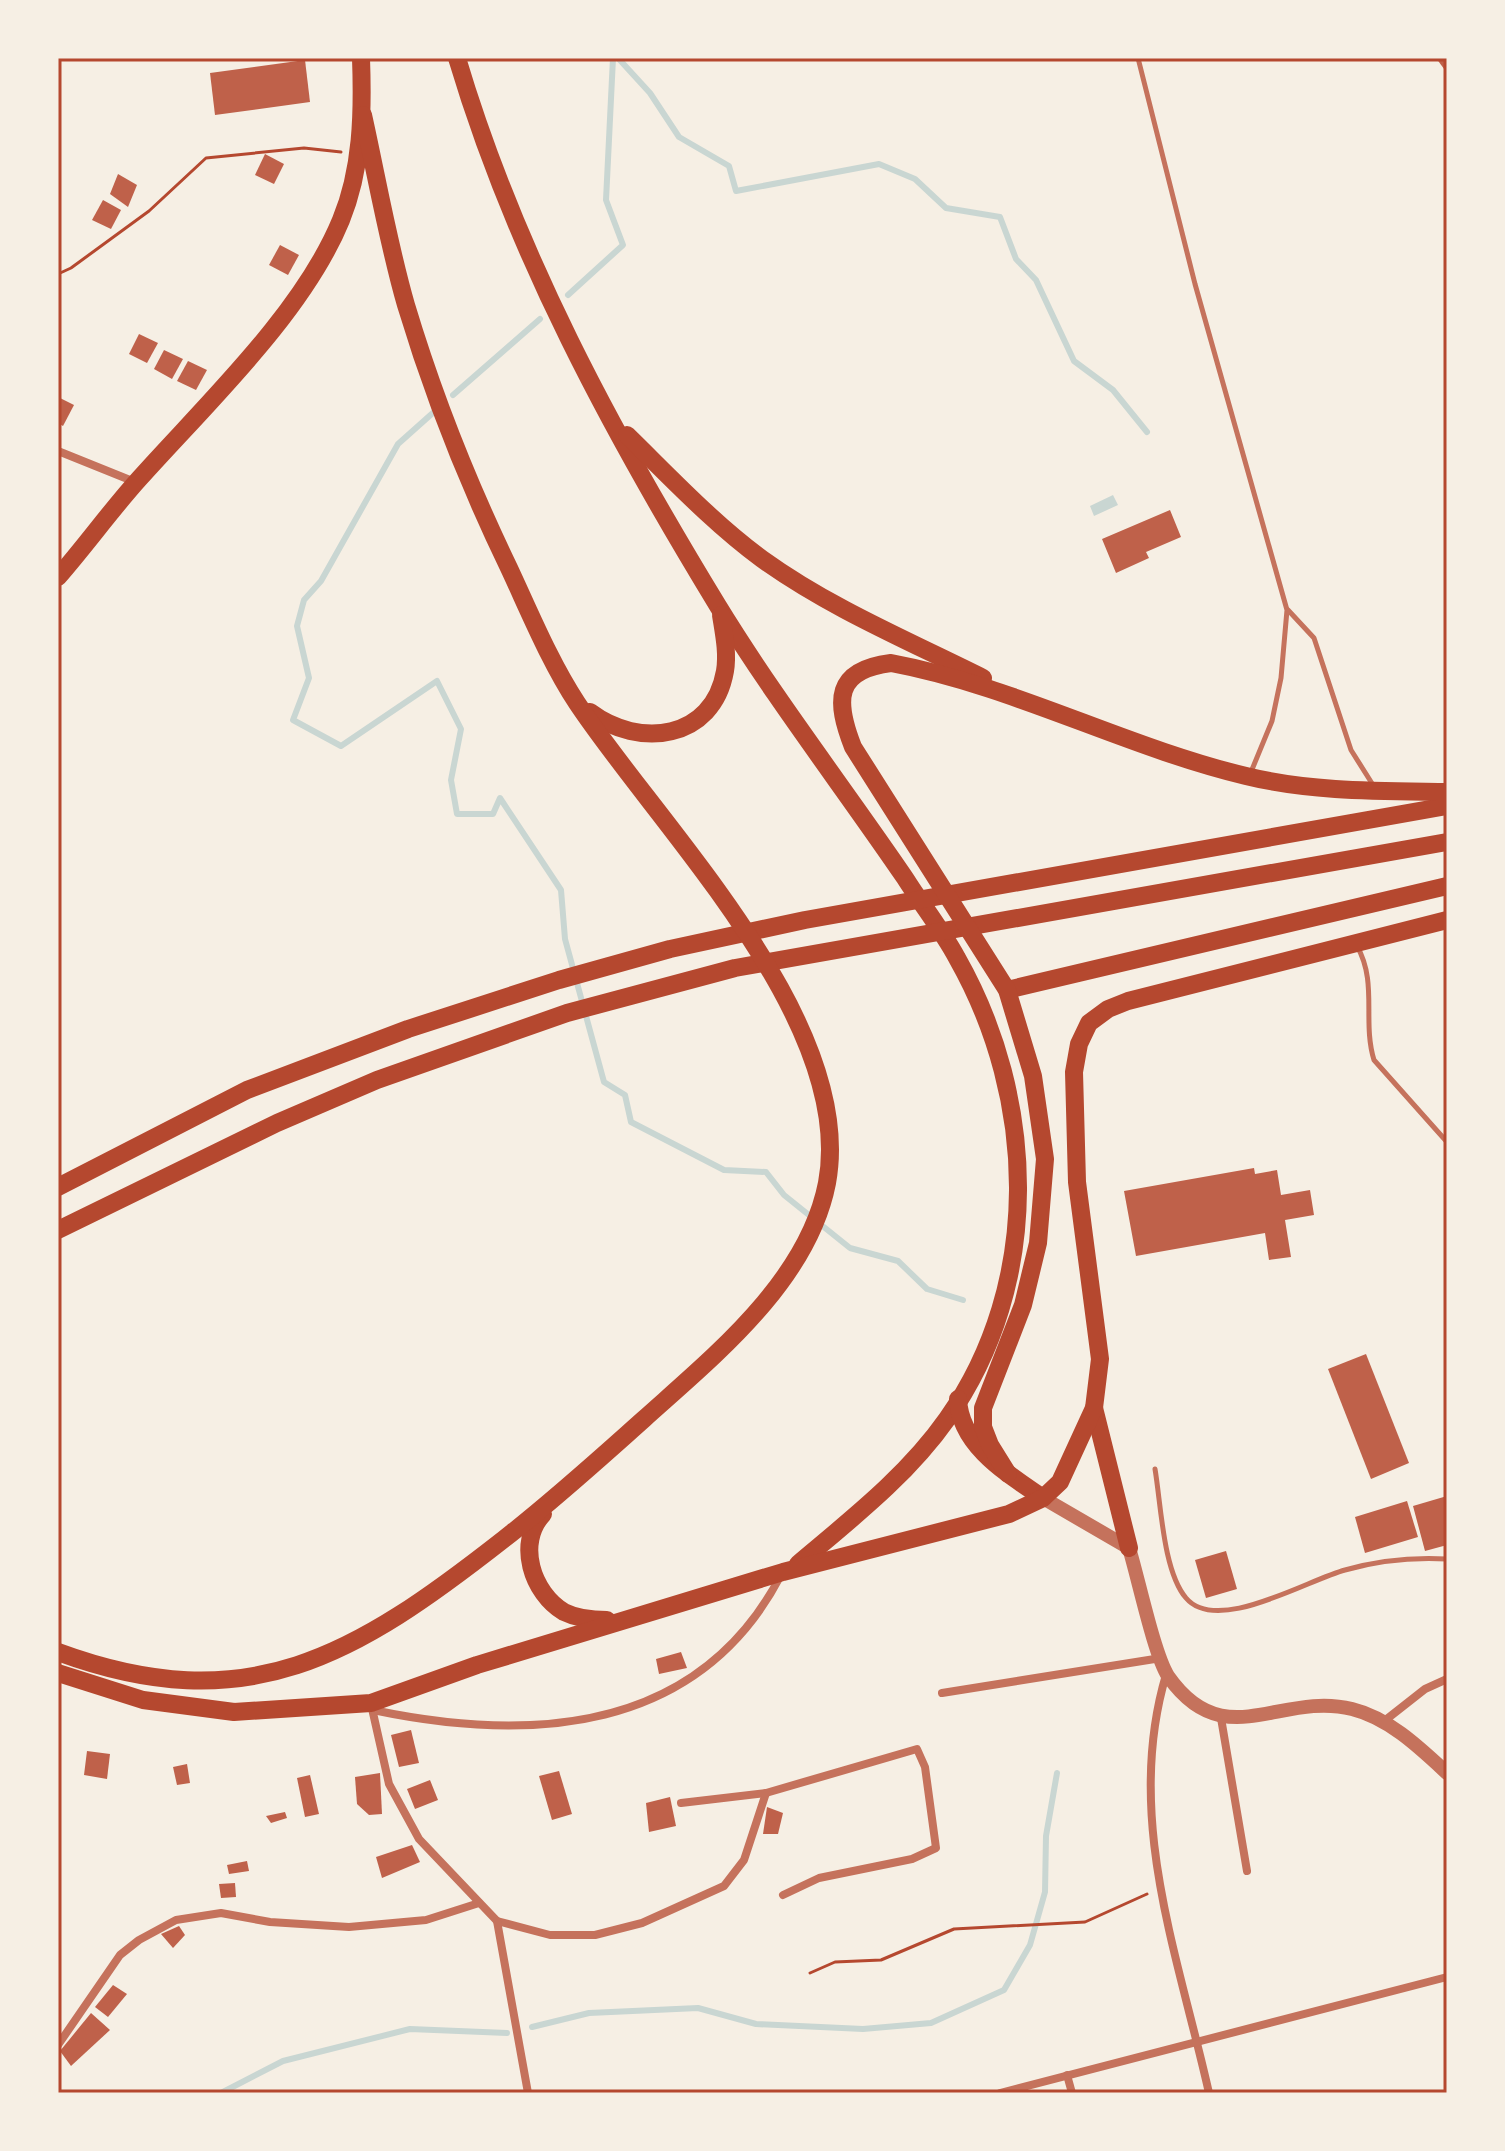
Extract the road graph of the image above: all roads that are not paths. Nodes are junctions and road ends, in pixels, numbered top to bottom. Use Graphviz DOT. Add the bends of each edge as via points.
graph roads {
  1 [pos="361,58"];
  2 [pos="457,58"];
  3 [pos="1138,58"];
  4 [pos="363,115"];
  5 [pos="609,416"];
  6 [pos="58,451"];
  7 [pos="136,482"];
  8 [pos="58,577"];
  9 [pos="720,608"];
  10 [pos="1287,610"];
  11 [pos="575,700"];
  12 [pos="1028,701"];
  13 [pos="1249,777"];
  14 [pos="1376,790"];
  15 [pos="1447,792"];
  16 [pos="1447,806"];
  17 [pos="1447,842"];
  18 [pos="1447,886"];
  19 [pos="1447,920"];
  20 [pos="1355,944"];
  21 [pos="1007,990"];
  22 [pos="1447,1142"];
  23 [pos="58,1187"];
  24 [pos="63,1227"];
  25 [pos="958,1399"];
  26 [pos="1094,1408"];
  27 [pos="1155,1469"];
  28 [pos="1008,1474"];
  29 [pos="560,1495"];
  30 [pos="1043,1498"];
  31 [pos="1129,1548"];
  32 [pos="1447,1559"];
  33 [pos="788,1570"];
  34 [pos="638,1616"];
  35 [pos="58,1652"];
  36 [pos="1161,1658"];
  37 [pos="58,1673"];
  38 [pos="1167,1674"];
  39 [pos="1447,1679"];
  40 [pos="942,1693"];
  41 [pos="372,1707"];
  42 [pos="1221,1718"];
  43 [pos="1382,1722"];
  44 [pos="1447,1773"];
  45 [pos="766,1793"];
  46 [pos="681,1803"];
  47 [pos="1247,1871"];
  48 [pos="783,1895"];
  49 [pos="479,1903"];
  50 [pos="497,1921"];
  51 [pos="1447,1977"];
  52 [pos="1198,2043"];
  53 [pos="58,2045"];
  54 [pos="1067,2075"];
  55 [pos="528,2093"];
  56 [pos="1000,2093"];
  57 [pos="1072,2093"];
  58 [pos="1209,2093"];
  1 -- 4 [label="highway"];
  2 -- 5 [label="highway" via="528,255"];
  3 -- 10 [label="lane"];
  4 -- 7 [label="highway" via="341,221 289,306"];
  4 -- 11 [label="highway" via="396,268 426,365 472,486"];
  5 -- 9 [label="highway"];
  5 -- 12 [label="highway" via="693,500 762,559 832,603"];
  6 -- 7 [label="street"];
  7 -- 8 [label="highway"];
  9 -- 11 [label="highway" via="726,644 722,685 713,704 685,729 661,735 614,727"];
  9 -- 25 [label="highway" via="956,955 997,1047 1015,1119 1021,1192 1002,1303"];
  10 -- 13 [label="lane" via="1272,721"];
  10 -- 14 [label="lane" via="1314,638 1351,750"];
  11 -- 29 [label="highway" via="722,900 781,991 810,1048 825,1098 828,1147 827,1182 788,1271 720,1352"];
  12 -- 13 [label="highway" via="1190,761"];
  12 -- 21 [label="highway" via="891,663 855,673 844,685 840,702 853,747"];
  13 -- 14 [label="highway"];
  14 -- 15 [label="highway"];
  16 -- 23 [label="highway" via="670,949 408,1029 247,1090"];
  17 -- 24 [label="highway" via="735,968 567,1013 367,1084"];
  18 -- 21 [label="highway"];
  19 -- 20 [label="highway"];
  20 -- 22 [label="lane" via="1370,981 1374,1060"];
  20 -- 26 [label="highway" via="1128,1001 1089,1023 1074,1072 1073,1117 1100,1359"];
  21 -- 28 [label="highway" via="1033,1076 1045,1159 1038,1243 1023,1305 983,1408 983,1427"];
  25 -- 28 [label="highway" via="967,1433"];
  25 -- 33 [label="highway" via="948,1419 903,1471"];
  26 -- 30 [label="highway" via="1060,1482"];
  26 -- 31 [label="highway"];
  27 -- 32 [label="lane" via="1174,1579 1187,1599 1207,1612 1241,1608 1381,1561"];
  28 -- 30 [label="highway"];
  29 -- 34 [label="highway" via="538,1519 531,1539 536,1581 548,1599 585,1619"];
  29 -- 35 [label="highway" via="397,1618 326,1657 268,1675 148,1678"];
  30 -- 31 [label="street"];
  30 -- 33 [label="highway" via="996,1518"];
  31 -- 36 [label="street"];
  33 -- 34 [label="highway"];
  33 -- 41 [label="street" via="754,1621 729,1647 671,1690 625,1712 547,1725 500,1725 416,1719"];
  34 -- 41 [label="highway" via="477,1665"];
  36 -- 38 [label="street"];
  36 -- 40 [label="street"];
  37 -- 41 [label="highway" via="143,1700 234,1712"];
  38 -- 42 [label="street" via="1201,1710"];
  38 -- 52 [label="street" via="1153,1723 1151,1755 1158,1888"];
  39 -- 43 [label="street"];
  41 -- 49 [label="street" via="389,1784 419,1839"];
  42 -- 43 [label="street" via="1317,1706 1352,1709"];
  42 -- 47 [label="street"];
  43 -- 44 [label="street"];
  45 -- 46 [label="street"];
  45 -- 48 [label="street" via="912,1749 917,1749 925,1767 936,1848 912,1859 819,1878"];
  45 -- 50 [label="street" via="737,1873 695,1901 595,1935 550,1935"];
  49 -- 50 [label="street"];
  49 -- 53 [label="street" via="426,1920 349,1927 221,1913 176,1920 120,1955"];
  50 -- 55 [label="street"];
  51 -- 52 [label="street"];
  52 -- 54 [label="street"];
  52 -- 58 [label="street"];
  54 -- 56 [label="street"];
  54 -- 57 [label="street"];
}
